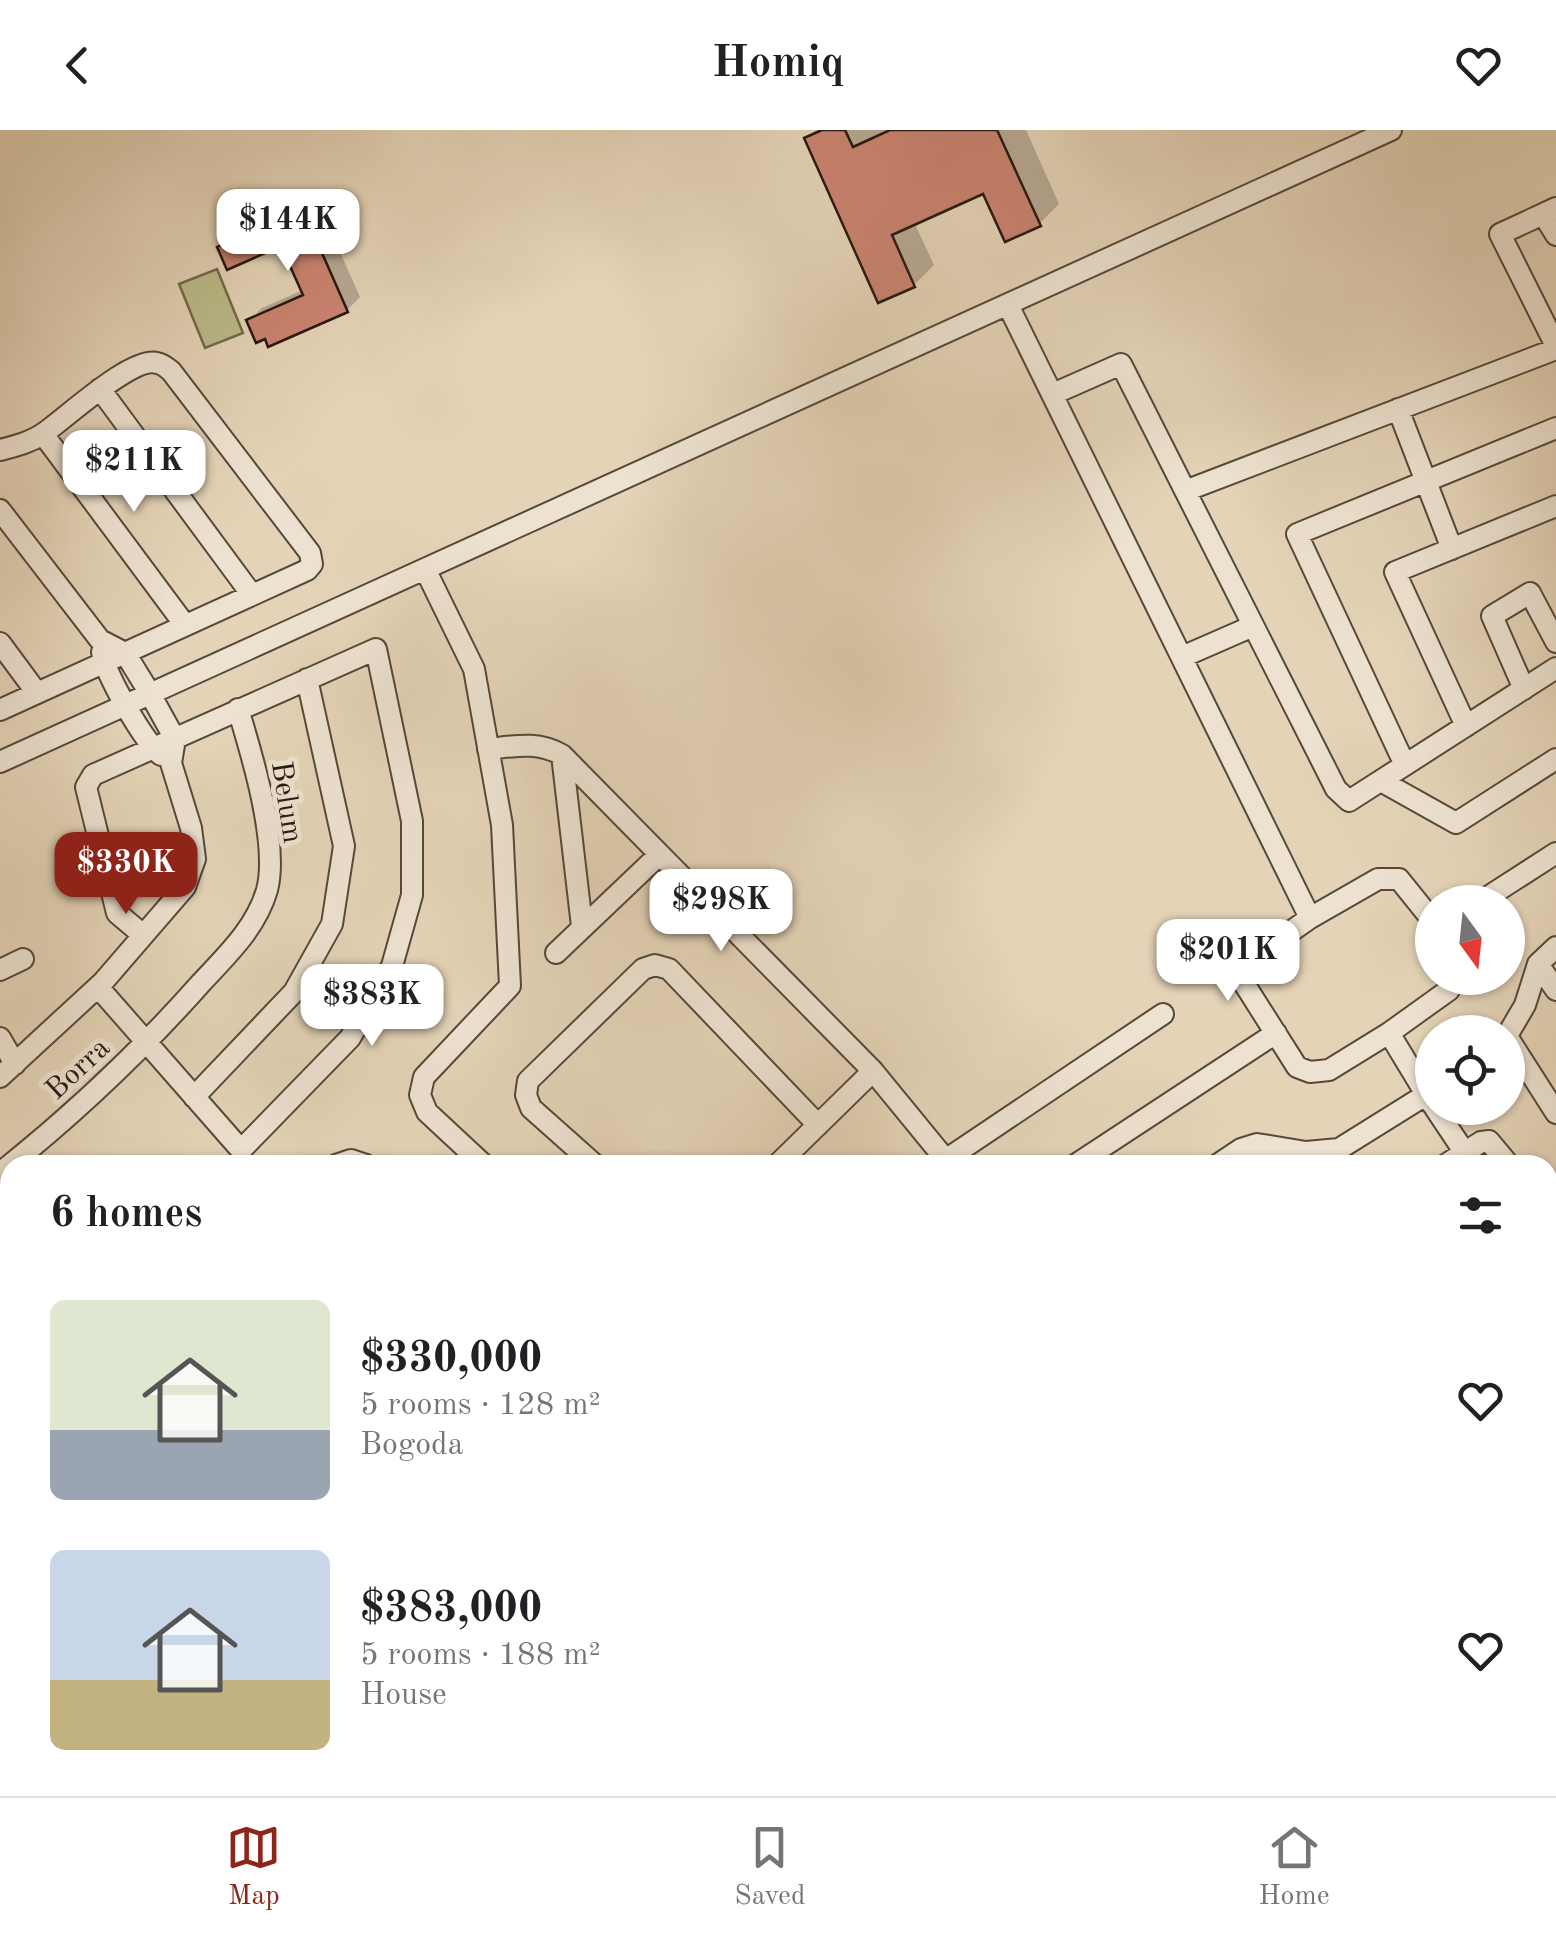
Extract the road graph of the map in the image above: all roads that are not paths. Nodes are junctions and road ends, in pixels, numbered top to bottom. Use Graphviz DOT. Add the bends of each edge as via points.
graph roads {
  1 [pos="1391,130"];
  2 [pos="1550,211"];
  3 [pos="1556,235"];
  4 [pos="1008,305"];
  5 [pos="1556,347"];
  6 [pos="100,389"];
  7 [pos="1052,394"];
  8 [pos="1398,410"];
  9 [pos="1556,428"];
  10 [pos="43,434"];
  11 [pos="0,450"];
  12 [pos="1426,481"];
  13 [pos="1186,492"];
  14 [pos="1556,506"];
  15 [pos="0,510"];
  16 [pos="1452,549"];
  17 [pos="425,569"];
  18 [pos="252,595"];
  19 [pos="184,625"];
  20 [pos="1253,626"];
  21 [pos="100,640"];
  22 [pos="1556,642"];
  23 [pos="0,643"];
  24 [pos="124,652"];
  25 [pos="1182,657"];
  26 [pos="104,662"];
  27 [pos="1556,668"];
  28 [pos="307,679"];
  29 [pos="1524,689"];
  30 [pos="37,692"];
  31 [pos="149,692"];
  32 [pos="126,703"];
  33 [pos="238,709"];
  34 [pos="0,710"];
  35 [pos="1466,726"];
  36 [pos="175,740"];
  37 [pos="154,749"];
  38 [pos="488,749"];
  39 [pos="562,756"];
  40 [pos="1556,759"];
  41 [pos="0,762"];
  42 [pos="171,762"];
  43 [pos="1405,765"];
  44 [pos="1381,781"];
  45 [pos="1556,853"];
  46 [pos="659,855"];
  47 [pos="1506,885"];
  48 [pos="1415,899"];
  49 [pos="1310,918"];
  50 [pos="582,926"];
  51 [pos="143,936"];
  52 [pos="1556,947"];
  53 [pos="556,953"];
  54 [pos="23,959"];
  55 [pos="1538,964"];
  56 [pos="0,970"];
  57 [pos="98,986"];
  58 [pos="1556,990"];
  59 [pos="1442,995"];
  60 [pos="1163,1014"];
  61 [pos="1520,1015"];
  62 [pos="1276,1033"];
  63 [pos="1389,1033"];
  64 [pos="0,1038"];
  65 [pos="148,1044"];
  66 [pos="1525,1063"];
  67 [pos="872,1070"];
  68 [pos="8,1071"];
  69 [pos="1415,1073"];
  70 [pos="194,1097"];
  71 [pos="1415,1110"];
  72 [pos="1556,1113"];
  73 [pos="818,1125"];
  74 [pos="1448,1125"];
  75 [pos="1257,1144"];
  76 [pos="23,1155"];
  77 [pos="473,1155"];
  78 [pos="584,1155"];
  79 [pos="786,1155"];
  80 [pos="939,1155"];
  81 [pos="957,1155"];
  82 [pos="1091,1155"];
  83 [pos="1232,1155"];
  84 [pos="1264,1155"];
  85 [pos="1329,1155"];
  86 [pos="1347,1155"];
  87 [pos="1466,1155"];
  88 [pos="1472,1155"];
  89 [pos="1501,1155"];
  1 -- 4 [label="street"];
  2 -- 3 [label="street"];
  2 -- 5 [label="street" via="1500,234"];
  4 -- 7 [label="street"];
  4 -- 17 [label="street"];
  5 -- 8 [label="street"];
  6 -- 10 [label="street"];
  6 -- 18 [label="street"];
  6 -- 18 [label="street" via="142,365 156,362 172,370 310,553 307,570"];
  7 -- 13 [label="street" via="1121,364"];
  7 -- 25 [label="street"];
  8 -- 12 [label="street"];
  8 -- 13 [label="street"];
  9 -- 12 [label="street"];
  10 -- 11 [label="street"];
  10 -- 19 [label="street"];
  12 -- 16 [label="street"];
  12 -- 43 [label="street" via="1298,534"];
  13 -- 20 [label="street"];
  14 -- 16 [label="street"];
  15 -- 21 [label="street"];
  16 -- 35 [label="street" via="1395,572"];
  17 -- 31 [label="street"];
  17 -- 38 [label="street" via="474,669"];
  18 -- 19 [label="street"];
  19 -- 24 [label="street"];
  20 -- 25 [label="street"];
  20 -- 44 [label="street" via="1336,790 1349,801"];
  21 -- 24 [label="street"];
  21 -- 26 [label="street"];
  22 -- 29 [label="street" via="1530,593 1492,616"];
  23 -- 30 [label="street"];
  24 -- 26 [label="street"];
  24 -- 31 [label="street"];
  25 -- 49 [label="street"];
  26 -- 30 [label="street"];
  26 -- 32 [label="street"];
  27 -- 29 [label="street"];
  28 -- 33 [label="street"];
  28 -- 70 [label="street" via="344,846 332,924 294,992"];
  28 -- 70 [label="street" via="376,649 412,821 412,895 392,966 350,1038 240,1150"];
  29 -- 35 [label="street"];
  30 -- 34 [label="street"];
  31 -- 32 [label="street"];
  31 -- 36 [label="street"];
  32 -- 37 [label="street"];
  32 -- 41 [label="street"];
  33 -- 36 [label="street"];
  33 -- 65 [label="street, Belum" via="269,838 267,889 247,932"];
  35 -- 43 [label="street"];
  36 -- 37 [label="street"];
  36 -- 42 [label="street"];
  37 -- 42 [label="street"];
  37 -- 51 [label="street" via="92,775 86,787 118,913"];
  38 -- 39 [label="street" via="534,744"];
  38 -- 77 [label="street" via="502,825 510,986 424,1077 420,1095 427,1112"];
  39 -- 46 [label="street"];
  39 -- 50 [label="street"];
  40 -- 44 [label="street" via="1456,823"];
  42 -- 51 [label="street" via="195,859 185,887"];
  43 -- 44 [label="street"];
  45 -- 47 [label="street"];
  46 -- 50 [label="street"];
  46 -- 67 [label="street"];
  48 -- 49 [label="street" via="1399,879 1378,878"];
  49 -- 62 [label="street" via="1249,961 1245,984"];
  50 -- 53 [label="street"];
  51 -- 57 [label="street"];
  52 -- 55 [label="street"];
  54 -- 56 [label="street"];
  55 -- 58 [label="street"];
  55 -- 61 [label="street"];
  57 -- 65 [label="street"];
  57 -- 68 [label="street"];
  59 -- 63 [label="street"];
  60 -- 81 [label="street"];
  62 -- 63 [label="street" via="1297,1066 1310,1072 1329,1070"];
  62 -- 82 [label="street"];
  63 -- 69 [label="street"];
  64 -- 68 [label="street"];
  65 -- 70 [label="street"];
  65 -- 76 [label="street, Borra"];
  66 -- 72 [label="street"];
  67 -- 73 [label="street"];
  67 -- 80 [label="street"];
  71 -- 86 [label="street"];
  73 -- 78 [label="street" via="669,969 655,965 643,969 528,1081 531,1108"];
  73 -- 79 [label="street"];
  74 -- 87 [label="street"];
  75 -- 83 [label="street"];
  75 -- 84 [label="street"];
  75 -- 85 [label="street"];
  88 -- 89 [label="street" via="1490,1140"];
}
